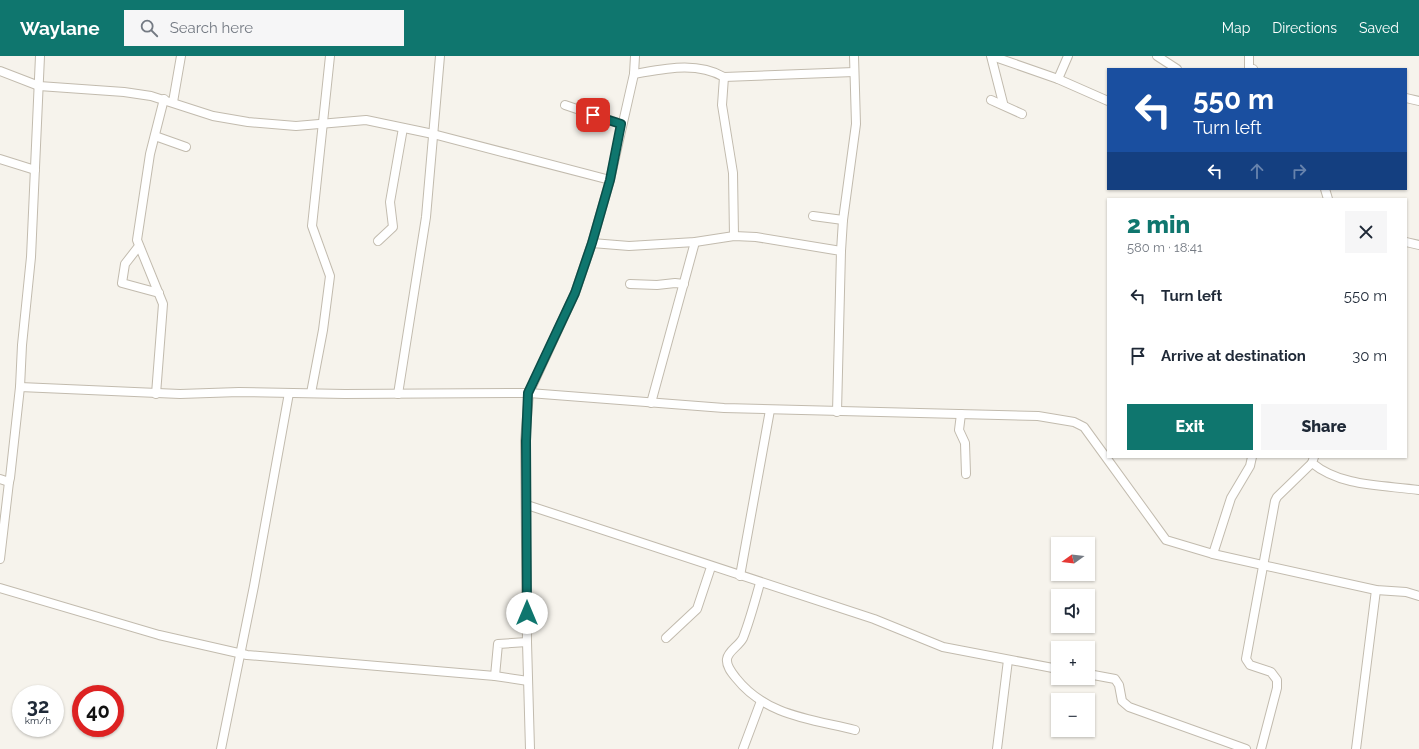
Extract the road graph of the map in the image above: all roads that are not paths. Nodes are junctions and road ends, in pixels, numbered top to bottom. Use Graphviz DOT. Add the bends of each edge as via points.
graph roads {
  1 [pos="40,56"];
  2 [pos="181,56"];
  3 [pos="330,56"];
  4 [pos="440,56"];
  5 [pos="635,56"];
  6 [pos="854,56"];
  7 [pos="991,56"];
  8 [pos="1068,56"];
  9 [pos="1157,56"];
  10 [pos="1249,56"];
  11 [pos="1175,68"];
  12 [pos="1250,68"];
  13 [pos="0,71"];
  14 [pos="854,72"];
  15 [pos="634,74"];
  16 [pos="724,77"];
  17 [pos="1058,79"];
  18 [pos="39,86"];
  19 [pos="1407,98"];
  20 [pos="164,99"];
  21 [pos="991,100"];
  22 [pos="1107,101"];
  23 [pos="1419,101"];
  24 [pos="173,102"];
  25 [pos="1003,104"];
  26 [pos="565,105"];
  27 [pos="1022,114"];
  28 [pos="621,124"];
  29 [pos="323,125"];
  30 [pos="403,128"];
  31 [pos="433,134"];
  32 [pos="155,136"];
  33 [pos="186,147"];
  34 [pos="0,159"];
  35 [pos="35,170"];
  36 [pos="610,180"];
  37 [pos="813,216"];
  38 [pos="843,220"];
  39 [pos="734,236"];
  40 [pos="378,241"];
  41 [pos="695,242"];
  42 [pos="1407,242"];
  43 [pos="592,243"];
  44 [pos="1419,245"];
  45 [pos="139,246"];
  46 [pos="841,251"];
  47 [pos="630,284"];
  48 [pos="684,284"];
  49 [pos="159,293"];
  50 [pos="20,387"];
  51 [pos="289,393"];
  52 [pos="311,393"];
  53 [pos="528,393"];
  54 [pos="156,394"];
  55 [pos="398,394"];
  56 [pos="651,403"];
  57 [pos="770,410"];
  58 [pos="837,412"];
  59 [pos="961,414"];
  60 [pos="1107,458"];
  61 [pos="1107,458"];
  62 [pos="1252,458"];
  63 [pos="1313,460"];
  64 [pos="966,474"];
  65 [pos="0,479"];
  66 [pos="9,482"];
  67 [pos="1419,490"];
  68 [pos="527,505"];
  69 [pos="1213,554"];
  70 [pos="0,559"];
  71 [pos="1263,565"];
  72 [pos="711,567"];
  73 [pos="740,576"];
  74 [pos="760,582"];
  75 [pos="0,588"];
  76 [pos="1376,590"];
  77 [pos="1419,596"];
  78 [pos="666,638"];
  79 [pos="527,642"];
  80 [pos="240,654"];
  81 [pos="1008,660"];
  82 [pos="1051,668"];
  83 [pos="1095,675"];
  84 [pos="495,676"];
  85 [pos="528,681"];
  86 [pos="761,701"];
  87 [pos="855,730"];
  88 [pos="221,749"];
  89 [pos="530,749"];
  90 [pos="743,749"];
  91 [pos="997,749"];
  92 [pos="1246,749"];
  93 [pos="1261,749"];
  94 [pos="1356,749"];
  1 -- 18 [label="street"];
  2 -- 24 [label="street"];
  3 -- 29 [label="street"];
  4 -- 31 [label="street"];
  5 -- 15 [label="street"];
  6 -- 14 [label="street"];
  7 -- 17 [label="street"];
  7 -- 25 [label="street"];
  8 -- 17 [label="street"];
  9 -- 11 [label="street"];
  10 -- 12 [label="street"];
  13 -- 18 [label="street"];
  14 -- 16 [label="street"];
  14 -- 38 [label="street" via="856,124"];
  15 -- 16 [label="street" via="699,68 711,70"];
  15 -- 28 [label="street"];
  16 -- 39 [label="street" via="722,105 733,173"];
  17 -- 22 [label="street"];
  18 -- 20 [label="street" via="124,92"];
  18 -- 35 [label="street"];
  19 -- 23 [label="street"];
  20 -- 24 [label="street"];
  20 -- 32 [label="street"];
  21 -- 25 [label="street"];
  24 -- 29 [label="street" via="213,116 248,122 296,126"];
  25 -- 27 [label="street"];
  26 -- 28 [label="street"];
  28 -- 36 [label="street"];
  29 -- 30 [label="street" via="358,120"];
  29 -- 52 [label="street" via="312,226 330,276"];
  30 -- 31 [label="street"];
  30 -- 40 [label="street" via="390,202 393,227"];
  31 -- 36 [label="street"];
  31 -- 55 [label="street" via="426,217"];
  32 -- 33 [label="street"];
  32 -- 45 [label="street" via="137,240"];
  34 -- 35 [label="street"];
  35 -- 50 [label="street" via="31,257"];
  36 -- 43 [label="street"];
  37 -- 38 [label="street"];
  38 -- 46 [label="street"];
  39 -- 41 [label="street"];
  39 -- 46 [label="street" via="756,237"];
  41 -- 43 [label="street" via="629,246"];
  41 -- 48 [label="street"];
  42 -- 44 [label="street"];
  43 -- 53 [label="street" via="575,293"];
  45 -- 49 [label="street"];
  45 -- 49 [label="street" via="125,264 122,283"];
  46 -- 58 [label="street"];
  47 -- 48 [label="street"];
  48 -- 56 [label="street"];
  49 -- 54 [label="street" via="163,304"];
  50 -- 54 [label="street"];
  50 -- 66 [label="street"];
  51 -- 52 [label="street"];
  51 -- 54 [label="street"];
  51 -- 80 [label="street"];
  52 -- 55 [label="street"];
  53 -- 55 [label="street"];
  53 -- 56 [label="street"];
  53 -- 68 [label="street"];
  56 -- 57 [label="street"];
  57 -- 58 [label="street"];
  57 -- 73 [label="street"];
  58 -- 59 [label="street"];
  59 -- 61 [label="street" via="1038,416 1081,424"];
  59 -- 64 [label="street" via="959,430 965,443"];
  60 -- 69 [label="street" via="1162,536 1171,542"];
  62 -- 69 [label="street" via="1250,466 1231,498"];
  63 -- 67 [label="street" via="1322,471 1344,480"];
  63 -- 71 [label="street" via="1277,496"];
  65 -- 66 [label="street"];
  66 -- 70 [label="street"];
  68 -- 72 [label="street" via="596,526"];
  68 -- 79 [label="street"];
  69 -- 71 [label="street"];
  71 -- 76 [label="street"];
  71 -- 93 [label="street" via="1246,659 1250,665 1271,672 1277,680"];
  72 -- 73 [label="street"];
  72 -- 78 [label="street" via="696,609"];
  73 -- 74 [label="street"];
  74 -- 81 [label="street" via="874,620 943,647"];
  74 -- 86 [label="street" via="742,639 727,658 727,664 741,685"];
  75 -- 80 [label="street" via="159,635"];
  76 -- 77 [label="street" via="1406,592"];
  76 -- 94 [label="street"];
  79 -- 84 [label="street" via="498,644"];
  79 -- 85 [label="street"];
  80 -- 84 [label="street"];
  80 -- 88 [label="street"];
  81 -- 82 [label="street"];
  81 -- 91 [label="street"];
  83 -- 92 [label="street" via="1115,679 1120,685 1122,701 1129,707"];
  84 -- 85 [label="street"];
  85 -- 89 [label="street"];
  86 -- 87 [label="street" via="780,712"];
  86 -- 90 [label="street"];
}
